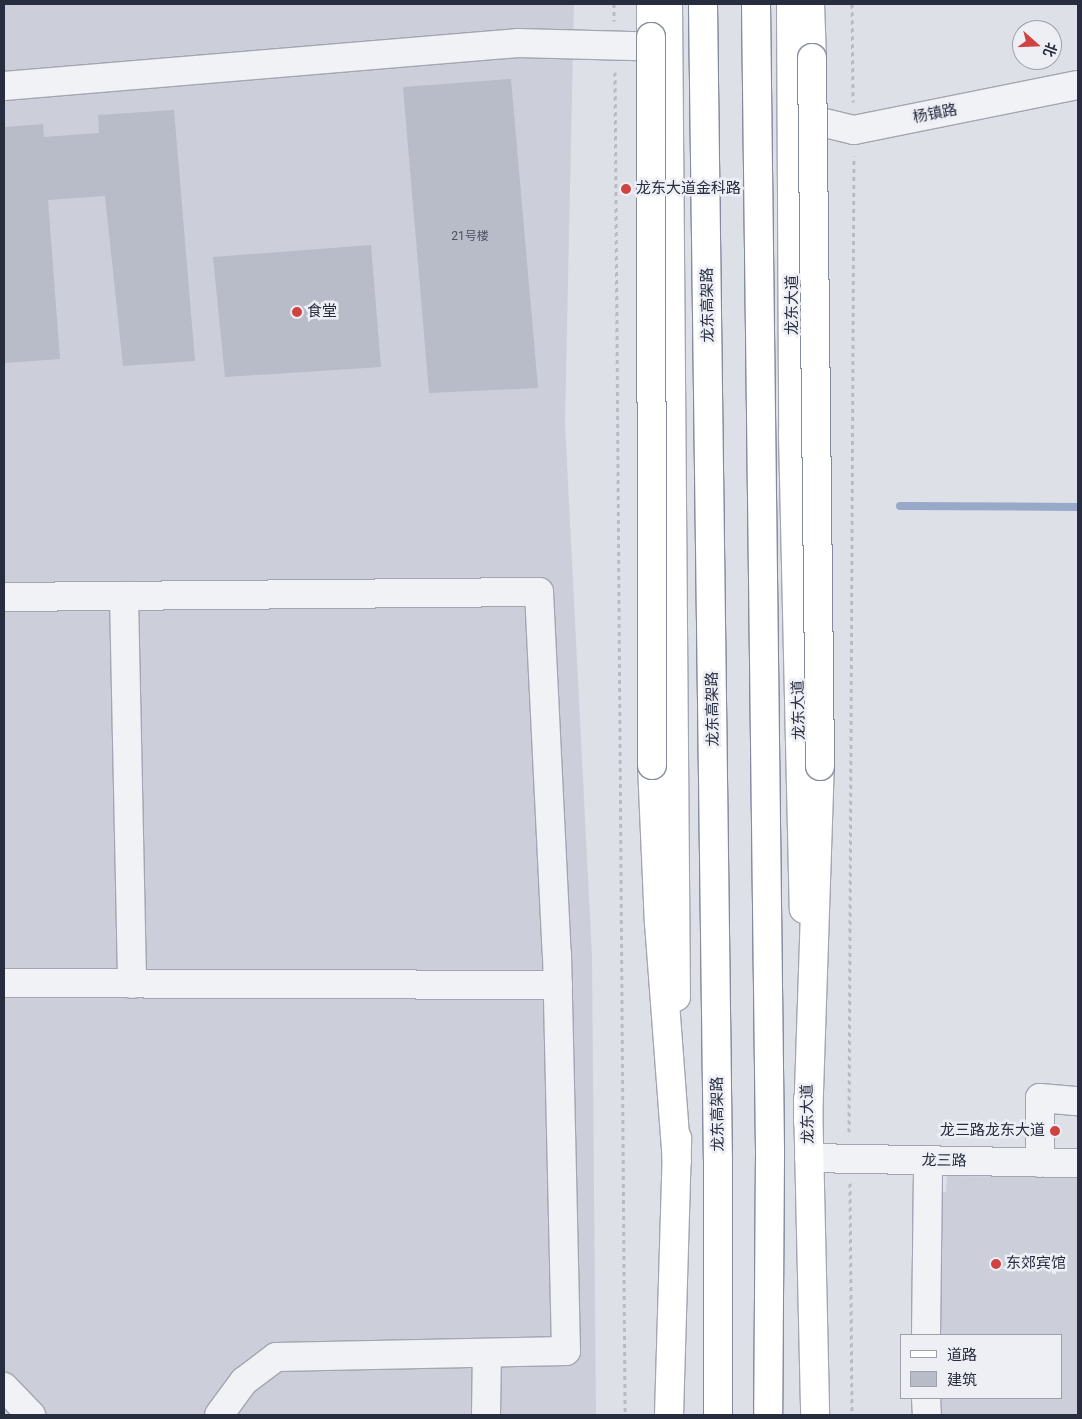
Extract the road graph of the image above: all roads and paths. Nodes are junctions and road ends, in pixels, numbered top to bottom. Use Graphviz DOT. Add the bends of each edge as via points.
graph roads {
  1 [pos="614,4"];
  2 [pos="651,4"];
  3 [pos="668,4"];
  4 [pos="703,4"];
  5 [pos="756,4"];
  6 [pos="791,4"];
  7 [pos="810,4"];
  8 [pos="852,4"];
  9 [pos="614,47"];
  10 [pos="668,48"];
  11 [pos="1078,85"];
  12 [pos="4,86"];
  13 [pos="792,115"];
  14 [pos="854,130"];
  15 [pos="124,596"];
  16 [pos="4,597"];
  17 [pos="4,983"];
  18 [pos="132,984"];
  19 [pos="558,985"];
  20 [pos="1078,1101"];
  21 [pos="808,1122"];
  22 [pos="809,1158"];
  23 [pos="849,1158"];
  24 [pos="677,1161"];
  25 [pos="928,1162"];
  26 [pos="1040,1162"];
  27 [pos="1078,1163"];
  28 [pos="926,1334"];
  29 [pos="487,1353"];
  30 [pos="4,1387"];
  31 [pos="926,1399"];
  32 [pos="31,1415"];
  33 [pos="219,1415"];
  34 [pos="486,1415"];
  35 [pos="625,1415"];
  36 [pos="669,1415"];
  37 [pos="718,1415"];
  38 [pos="768,1415"];
  39 [pos="815,1415"];
  40 [pos="852,1415"];
  41 [pos="927,1415"];
  1 -- 9 [label="path"];
  2 -- 24 [label="main road, bridge" via="652,765 659,923"];
  3 -- 10 [label="main road"];
  4 -- 37 [label="main road, 龙东高架路, bridge" via="718,1140"];
  5 -- 38 [label="main road, bridge" via="770,1154"];
  6 -- 13 [label="main road, 龙东大道"];
  7 -- 21 [label="main road, bridge" via="820,766"];
  8 -- 14 [label="path"];
  9 -- 10 [label="street"];
  9 -- 12 [label="street" via="518,43"];
  9 -- 35 [label="path"];
  10 -- 24 [label="main road"];
  11 -- 14 [label="street, 杨镇路"];
  13 -- 14 [label="street, 杨镇路"];
  13 -- 21 [label="main road, 龙东大道" via="793,434"];
  14 -- 23 [label="path"];
  15 -- 16 [label="street"];
  15 -- 18 [label="street"];
  15 -- 19 [label="street" via="539,592"];
  17 -- 18 [label="street"];
  18 -- 19 [label="street"];
  19 -- 29 [label="street" via="566,1351"];
  20 -- 26 [label="street" via="1040,1098"];
  21 -- 22 [label="main road, 龙东大道"];
  22 -- 23 [label="street, 龙三路"];
  22 -- 39 [label="main road, 龙东大道"];
  23 -- 25 [label="street, 龙三路"];
  23 -- 40 [label="path"];
  24 -- 36 [label="main road"];
  25 -- 26 [label="street, 龙三路"];
  25 -- 28 [label="street"];
  26 -- 27 [label="street, 龙三路"];
  29 -- 33 [label="street" via="276,1357 244,1380"];
  29 -- 34 [label="street"];
  30 -- 32 [label="street"];
  31 -- 41 [label="street"];
}
